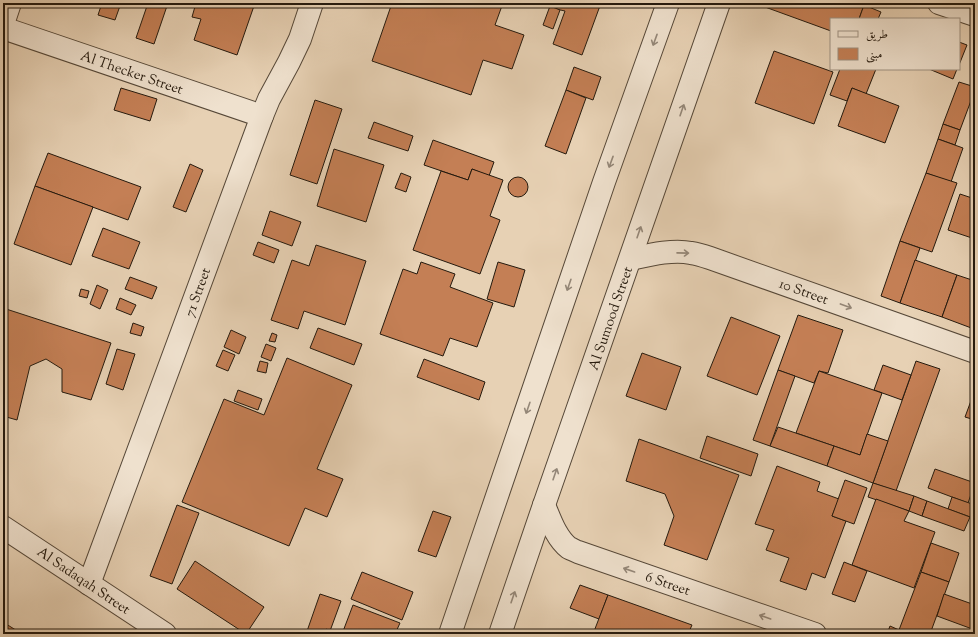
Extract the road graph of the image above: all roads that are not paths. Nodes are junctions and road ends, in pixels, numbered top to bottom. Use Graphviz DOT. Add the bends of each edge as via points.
graph roads {
  1 [pos="10,3"];
  2 [pos="312,3"];
  3 [pos="668,3"];
  4 [pos="719,3"];
  5 [pos="939,3"];
  6 [pos="975,15"];
  7 [pos="3,24"];
  8 [pos="3,28"];
  9 [pos="262,116"];
  10 [pos="631,259"];
  11 [pos="975,352"];
  12 [pos="544,505"];
  13 [pos="3,527"];
  14 [pos="89,584"];
  15 [pos="165,634"];
  16 [pos="450,634"];
  17 [pos="500,634"];
  18 [pos="815,634"];
  1 -- 7 [label="street"];
  2 -- 9 [label="street, 71 Street" via="300,39"];
  3 -- 16 [label="street, one-way" via="604,182"];
  10 -- 4 [label="street, Al Sumood Street, one-way"];
  5 -- 6 [label="street"];
  8 -- 9 [label="street, Al Thecker Street"];
  9 -- 14 [label="street, 71 Street"];
  10 -- 11 [label="street, 10 Street, one-way" via="671,252 710,258"];
  12 -- 10 [label="street, Al Sumood Street, one-way"];
  17 -- 12 [label="street, Al Sumood Street, one-way"];
  18 -- 12 [label="street, 6 Street, one-way" via="569,548 552,524"];
  13 -- 14 [label="street, Al Sadaqah Street"];
  14 -- 15 [label="street, Al Sadaqah Street"];
}
